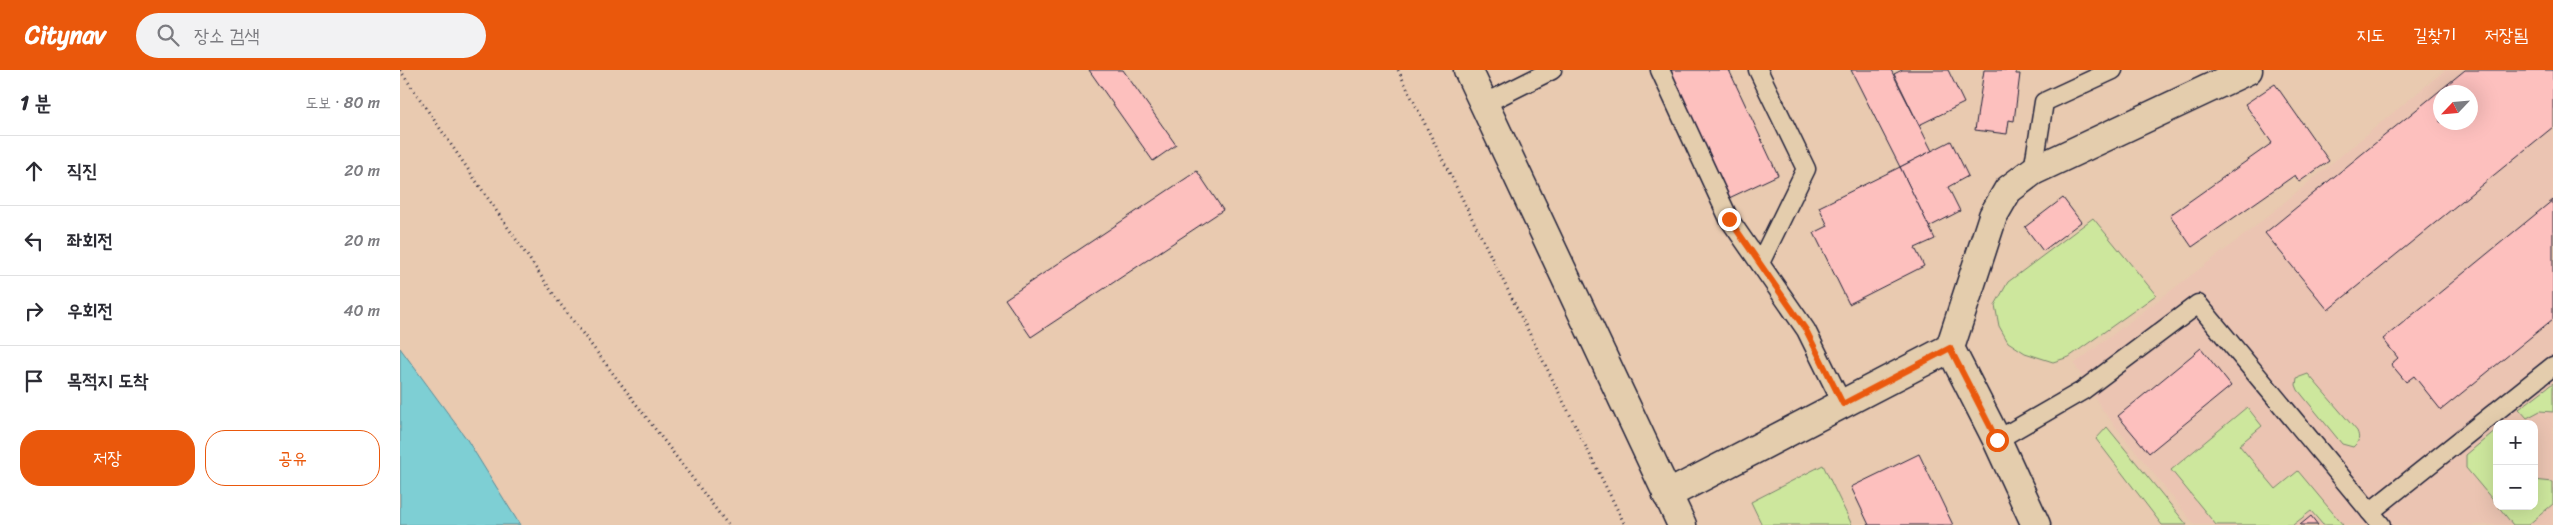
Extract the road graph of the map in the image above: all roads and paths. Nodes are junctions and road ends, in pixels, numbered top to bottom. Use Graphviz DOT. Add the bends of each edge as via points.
graph roads {
  1 [pos="400,70"];
  2 [pos="1398,70"];
  3 [pos="1468,70"];
  4 [pos="1552,70"];
  5 [pos="1660,70"];
  6 [pos="1758,70"];
  7 [pos="2113,70"];
  8 [pos="2248,70"];
  9 [pos="1484,104"];
  10 [pos="2033,171"];
  11 [pos="1760,263"];
  12 [pos="1950,348"];
  13 [pos="2553,366"];
  14 [pos="1843,404"];
  15 [pos="1997,440"];
  16 [pos="1667,495"];
  17 [pos="2375,519"];
  18 [pos="728,525"];
  19 [pos="1625,525"];
  20 [pos="1682,525"];
  21 [pos="2036,525"];
  1 -- 18 [label="path" via="561,305"];
  2 -- 19 [label="path"];
  3 -- 9 [label="street"];
  4 -- 9 [label="lane"];
  5 -- 11 [label="lane" via="1729,219"];
  6 -- 11 [label="lane" via="1806,169"];
  7 -- 10 [label="lane" via="2044,102"];
  8 -- 10 [label="street"];
  9 -- 16 [label="street"];
  10 -- 12 [label="street" via="2008,190 1994,216"];
  11 -- 14 [label="lane" via="1806,330"];
  12 -- 14 [label="street"];
  12 -- 15 [label="street"];
  13 -- 17 [label="lane"];
  14 -- 16 [label="street"];
  15 -- 17 [label="lane" via="2082,391 2198,304"];
  15 -- 21 [label="street"];
  16 -- 20 [label="street"];
}
